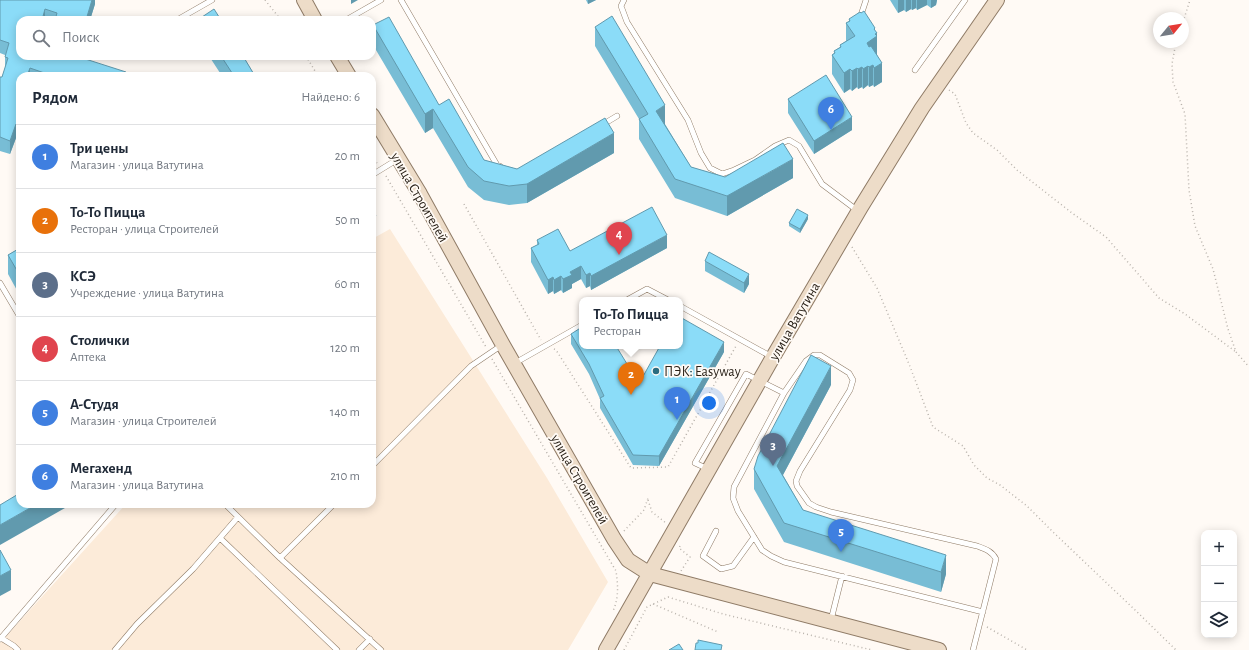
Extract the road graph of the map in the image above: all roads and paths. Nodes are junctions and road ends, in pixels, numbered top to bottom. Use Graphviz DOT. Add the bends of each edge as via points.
graph roads {
  1 [pos="212,0"];
  2 [pos="265,0"];
  3 [pos="304,0"];
  4 [pos="381,0"];
  5 [pos="401,0"];
  6 [pos="624,0"];
  7 [pos="866,0"];
  8 [pos="965,0"];
  9 [pos="997,0"];
  10 [pos="1190,0"];
  11 [pos="1186,12"];
  12 [pos="184,16"];
  13 [pos="278,16"];
  14 [pos="313,16"];
  15 [pos="353,16"];
  16 [pos="859,25"];
  17 [pos="1175,48"];
  18 [pos="308,60"];
  19 [pos="339,60"];
  20 [pos="914,70"];
  21 [pos="316,72"];
  22 [pos="347,72"];
  23 [pos="938,84"];
  24 [pos="617,116"];
  25 [pos="376,122"];
  26 [pos="597,128"];
  27 [pos="398,159"];
  28 [pos="503,167"];
  29 [pos="381,169"];
  30 [pos="376,172"];
  31 [pos="464,204"];
  32 [pos="858,211"];
  33 [pos="843,238"];
  34 [pos="0,283"];
  35 [pos="633,297"];
  36 [pos="663,297"];
  37 [pos="683,308"];
  38 [pos="16,310"];
  39 [pos="579,327"];
  40 [pos="740,339"];
  41 [pos="503,345"];
  42 [pos="547,345"];
  43 [pos="1236,352"];
  44 [pos="489,354"];
  45 [pos="773,357"];
  46 [pos="514,364"];
  47 [pos="1249,367"];
  48 [pos="760,381"];
  49 [pos="784,393"];
  50 [pos="376,462"];
  51 [pos="113,508"];
  52 [pos="229,508"];
  53 [pos="330,508"];
  54 [pos="238,517"];
  55 [pos="667,524"];
  56 [pos="624,531"];
  57 [pos="716,531"];
  58 [pos="754,537"];
  59 [pos="220,538"];
  60 [pos="681,543"];
  61 [pos="280,558"];
  62 [pos="650,574"];
  63 [pos="842,576"];
  64 [pos="676,581"];
  65 [pos="668,597"];
  66 [pos="653,604"];
  67 [pos="983,612"];
  68 [pos="612,616"];
  69 [pos="830,621"];
  70 [pos="980,622"];
  71 [pos="718,632"];
  72 [pos="0,638"];
  73 [pos="370,639"];
  74 [pos="18,650"];
  75 [pos="115,650"];
  76 [pos="337,650"];
  77 [pos="359,650"];
  78 [pos="381,650"];
  79 [pos="606,650"];
  80 [pos="624,650"];
  81 [pos="872,650"];
  82 [pos="939,650"];
  83 [pos="973,650"];
  84 [pos="1027,650"];
  85 [pos="1176,650"];
  1 -- 12 [label="lane"];
  2 -- 13 [label="path"];
  3 -- 14 [label="street"];
  4 -- 15 [label="lane"];
  5 -- 28 [label="lane" via="497,165"];
  6 -- 32 [label="lane" via="621,6 626,22 688,120 710,168 722,174 734,170 789,140 799,146 822,184"];
  7 -- 16 [label="lane"];
  8 -- 20 [label="lane"];
  9 -- 23 [label="street, улица Ватутина"];
  10 -- 11 [label="path"];
  17 -- 43 [label="path" via="1172,64 1173,82 1185,114 1189,190 1195,226 1217,280"];
  18 -- 21 [label="path"];
  19 -- 22 [label="street"];
  23 -- 32 [label="street, улица Ватутина"];
  23 -- 43 [label="path" via="955,94 966,123 973,133 997,150 1017,170 1106,237 1160,298"];
  24 -- 26 [label="lane"];
  25 -- 27 [label="street, улица Строителей"];
  27 -- 29 [label="lane"];
  27 -- 41 [label="street, улица Строителей"];
  29 -- 30 [label="lane"];
  29 -- 44 [label="path"];
  31 -- 42 [label="path" via="541,340"];
  32 -- 33 [label="street, улица Ватутина"];
  33 -- 45 [label="street, улица Ватутина"];
  33 -- 85 [label="path" via="852,247 877,288 933,427 963,446 974,465 987,478 1027,506"];
  34 -- 38 [label="lane"];
  35 -- 36 [label="lane" via="648,289"];
  37 -- 40 [label="lane"];
  39 -- 42 [label="lane"];
  40 -- 42 [label="path" via="668,467 631,468 556,350"];
  40 -- 45 [label="lane"];
  41 -- 44 [label="lane"];
  41 -- 46 [label="street, улица Строителей"];
  42 -- 46 [label="lane"];
  43 -- 47 [label="path"];
  44 -- 50 [label="lane" via="471,366"];
  44 -- 68 [label="path" via="616,572 618,587"];
  45 -- 48 [label="street, улица Ватутина"];
  46 -- 62 [label="street, улица Строителей" via="614,539 628,560"];
  48 -- 49 [label="lane"];
  48 -- 62 [label="street, улица Ватутина"];
  49 -- 58 [label="lane" via="734,487 733,498"];
  49 -- 67 [label="lane" via="806,361 814,355 849,373 853,380 850,390 800,471 797,486 809,503 831,512 989,550 996,559"];
  51 -- 72 [label="lane"];
  52 -- 54 [label="lane"];
  53 -- 61 [label="lane"];
  54 -- 59 [label="lane"];
  54 -- 61 [label="lane"];
  55 -- 56 [label="path" via="652,512 648,498 644,510"];
  57 -- 58 [label="lane" via="703,556 721,568 733,566"];
  58 -- 63 [label="lane" via="762,550 784,562"];
  59 -- 75 [label="lane"];
  59 -- 76 [label="lane"];
  60 -- 64 [label="path" via="679,548 690,557"];
  61 -- 73 [label="lane"];
  62 -- 64 [label="street, улица Строителей"];
  62 -- 79 [label="street, улица Ватутина"];
  63 -- 67 [label="lane"];
  63 -- 69 [label="lane"];
  64 -- 65 [label="path"];
  64 -- 69 [label="street, улица Строителей"];
  65 -- 66 [label="path"];
  65 -- 81 [label="path" via="724,614"];
  66 -- 71 [label="path"];
  66 -- 80 [label="path" via="647,607"];
  67 -- 70 [label="lane"];
  69 -- 82 [label="street, улица Строителей"];
  70 -- 83 [label="lane"];
  70 -- 84 [label="path"];
  72 -- 74 [label="lane"];
  73 -- 77 [label="lane"];
  73 -- 78 [label="lane"];
}
